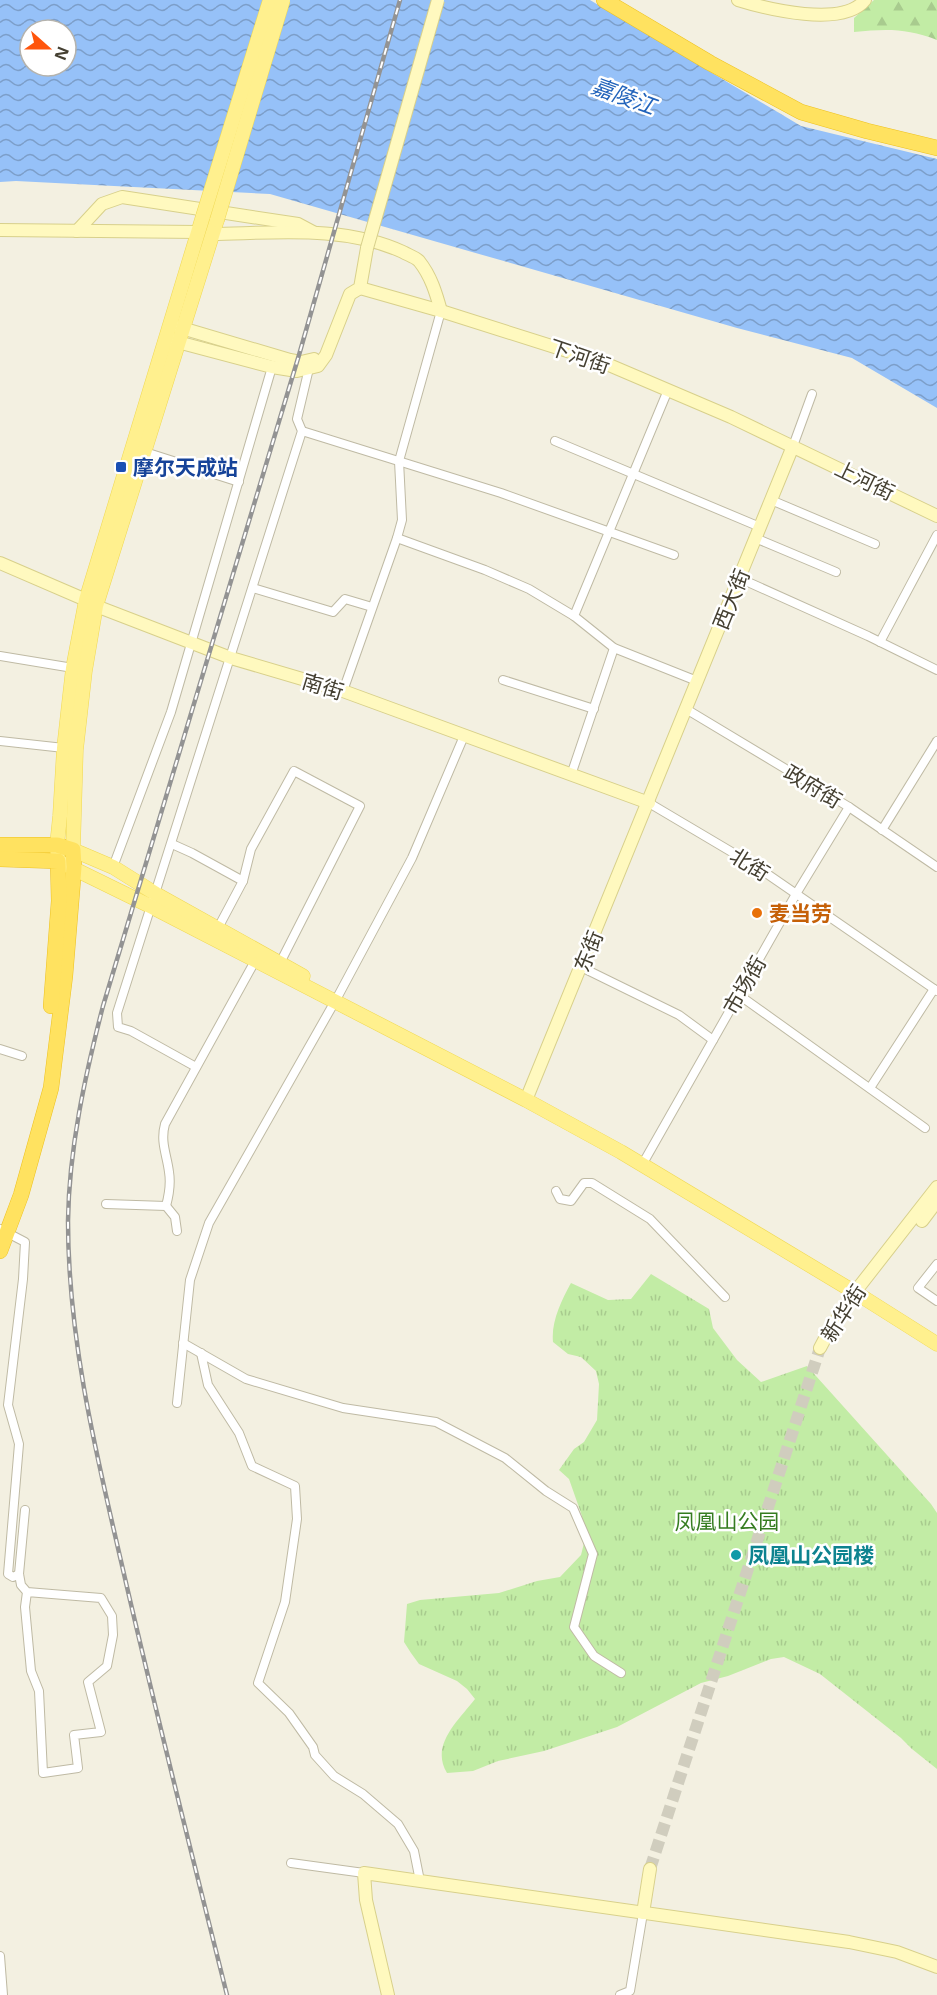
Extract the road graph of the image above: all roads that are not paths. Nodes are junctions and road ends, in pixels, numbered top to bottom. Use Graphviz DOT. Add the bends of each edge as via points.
graph roads {
  1 [pos="270,0"];
  2 [pos="283,0"];
  3 [pos="438,0"];
  4 [pos="604,0"];
  5 [pos="738,0"];
  6 [pos="865,0"];
  7 [pos="783,5"];
  8 [pos="937,148"];
  9 [pos="210,218"];
  10 [pos="0,230"];
  11 [pos="77,231"];
  12 [pos="198,232"];
  13 [pos="314,233"];
  14 [pos="212,234"];
  15 [pos="360,288"];
  16 [pos="441,311"];
  17 [pos="170,324"];
  18 [pos="184,328"];
  19 [pos="165,338"];
  20 [pos="180,342"];
  21 [pos="310,364"];
  22 [pos="272,368"];
  23 [pos="668,390"];
  24 [pos="812,394"];
  25 [pos="302,431"];
  26 [pos="555,441"];
  27 [pos="792,446"];
  28 [pos="145,452"];
  29 [pos="399,461"];
  30 [pos="633,474"];
  31 [pos="238,482"];
  32 [pos="771,500"];
  33 [pos="937,516"];
  34 [pos="609,532"];
  35 [pos="758,532"];
  36 [pos="937,535"];
  37 [pos="397,538"];
  38 [pos="875,544"];
  39 [pos="674,555"];
  40 [pos="0,563"];
  41 [pos="836,572"];
  42 [pos="739,578"];
  43 [pos="252,588"];
  44 [pos="91,603"];
  45 [pos="372,607"];
  46 [pos="574,616"];
  47 [pos="190,642"];
  48 [pos="880,642"];
  49 [pos="614,648"];
  50 [pos="0,656"];
  51 [pos="231,658"];
  52 [pos="73,668"];
  53 [pos="937,670"];
  54 [pos="503,680"];
  55 [pos="697,681"];
  56 [pos="343,691"];
  57 [pos="594,709"];
  58 [pos="686,709"];
  59 [pos="464,736"];
  60 [pos="0,741"];
  61 [pos="937,741"];
  62 [pos="64,748"];
  63 [pos="571,775"];
  64 [pos="649,803"];
  65 [pos="849,807"];
  66 [pos="882,830"];
  67 [pos="172,844"];
  68 [pos="0,845"];
  69 [pos="57,845"];
  70 [pos="73,850"];
  71 [pos="0,859"];
  72 [pos="58,861"];
  73 [pos="74,867"];
  74 [pos="113,867"];
  75 [pos="937,867"];
  76 [pos="243,881"];
  77 [pos="796,894"];
  78 [pos="154,901"];
  79 [pos="218,928"];
  80 [pos="255,961"];
  81 [pos="280,963"];
  82 [pos="581,967"];
  83 [pos="935,990"];
  84 [pos="739,995"];
  85 [pos="336,999"];
  86 [pos="713,1040"];
  87 [pos="0,1049"];
  88 [pos="22,1056"];
  89 [pos="196,1067"];
  90 [pos="870,1088"];
  91 [pos="528,1096"];
  92 [pos="924,1128"];
  93 [pos="644,1161"];
  94 [pos="937,1187"];
  95 [pos="556,1191"];
  96 [pos="937,1201"];
  97 [pos="106,1204"];
  98 [pos="166,1206"];
  99 [pos="2,1228"];
  100 [pos="177,1231"];
  101 [pos="0,1251"];
  102 [pos="937,1264"];
  103 [pos="861,1291"];
  104 [pos="725,1297"];
  105 [pos="937,1301"];
  106 [pos="937,1334"];
  107 [pos="183,1343"];
  108 [pos="937,1344"];
  109 [pos="201,1353"];
  110 [pos="177,1403"];
  111 [pos="25,1510"];
  112 [pos="19,1574"];
  113 [pos="27,1592"];
  114 [pos="621,1673"];
  115 [pos="291,1863"];
  116 [pos="650,1869"];
  117 [pos="364,1874"];
  118 [pos="420,1881"];
  119 [pos="643,1913"];
  120 [pos="0,1956"];
  121 [pos="937,1967"];
  122 [pos="3,1995"];
  123 [pos="388,1995"];
  124 [pos="620,1995"];
  1 -- 9 [label="main road, bridge"];
  2 -- 9 [label="main road, bridge"];
  3 -- 15 [label="street, bridge" via="367,248"];
  4 -- 8 [label="highway" via="801,112"];
  5 -- 7 [label="street" via="756,6"];
  6 -- 7 [label="street" via="854,9 822,16"];
  9 -- 12 [label="main road"];
  9 -- 14 [label="main road"];
  10 -- 11 [label="street"];
  11 -- 12 [label="street"];
  11 -- 13 [label="street" via="97,208 122,197 298,224"];
  12 -- 17 [label="main road"];
  13 -- 14 [label="street"];
  13 -- 16 [label="street" via="385,244 417,259 431,279"];
  14 -- 18 [label="main road"];
  15 -- 16 [label="street, 下河街"];
  15 -- 21 [label="street" via="350,294 326,355 318,366"];
  16 -- 23 [label="street, 下河街" via="602,362"];
  16 -- 29 [label="street"];
  17 -- 18 [label="street"];
  17 -- 19 [label="main road"];
  18 -- 20 [label="main road"];
  18 -- 21 [label="street"];
  19 -- 20 [label="street"];
  19 -- 44 [label="main road"];
  20 -- 22 [label="street"];
  20 -- 28 [label="main road"];
  21 -- 22 [label="street" via="297,371"];
  21 -- 25 [label="street" via="297,419"];
  22 -- 31 [label="street"];
  23 -- 27 [label="street, 下河街"];
  23 -- 30 [label="street"];
  24 -- 27 [label="street, 西大街"];
  25 -- 29 [label="street"];
  25 -- 43 [label="street"];
  26 -- 30 [label="street"];
  27 -- 32 [label="street, 西大街"];
  27 -- 33 [label="street, 上河街"];
  28 -- 31 [label="street"];
  28 -- 44 [label="main road"];
  29 -- 34 [label="street"];
  29 -- 37 [label="street" via="402,520"];
  30 -- 34 [label="street"];
  30 -- 35 [label="street"];
  31 -- 47 [label="street"];
  32 -- 35 [label="street, 西大街"];
  32 -- 38 [label="street"];
  34 -- 39 [label="street"];
  34 -- 46 [label="street"];
  35 -- 41 [label="street"];
  35 -- 42 [label="street, 西大街"];
  36 -- 48 [label="street"];
  37 -- 45 [label="street"];
  37 -- 46 [label="street" via="529,589"];
  40 -- 44 [label="street, 南街"];
  42 -- 48 [label="street"];
  42 -- 55 [label="street, 西大街"];
  43 -- 45 [label="street" via="333,612 345,599"];
  43 -- 51 [label="street"];
  44 -- 47 [label="street, 南街"];
  44 -- 52 [label="main road"];
  44 -- 70 [label="main road" via="76,750"];
  45 -- 56 [label="street"];
  46 -- 49 [label="street"];
  47 -- 51 [label="street, 南街"];
  47 -- 74 [label="street" via="171,712"];
  48 -- 53 [label="street"];
  49 -- 55 [label="street"];
  49 -- 57 [label="street"];
  50 -- 52 [label="street"];
  51 -- 56 [label="street, 南街"];
  51 -- 67 [label="street"];
  52 -- 62 [label="main road"];
  54 -- 57 [label="street"];
  55 -- 58 [label="street, 西大街"];
  56 -- 59 [label="street, 南街"];
  57 -- 63 [label="street"];
  58 -- 64 [label="street, 西大街"];
  58 -- 65 [label="street, 政府街"];
  59 -- 63 [label="street, 南街"];
  59 -- 85 [label="street" via="412,858"];
  60 -- 62 [label="street"];
  61 -- 66 [label="street"];
  62 -- 69 [label="main road"];
  63 -- 64 [label="street, 南街"];
  64 -- 77 [label="street, 北街"];
  64 -- 82 [label="street, 东街"];
  65 -- 66 [label="street, 政府街"];
  65 -- 77 [label="street, 市场街"];
  66 -- 75 [label="street, 政府街"];
  67 -- 76 [label="street"];
  67 -- 78 [label="street"];
  68 -- 69 [label="highway"];
  69 -- 70 [label="highway"];
  69 -- 72 [label="main road"];
  70 -- 73 [label="highway"];
  70 -- 74 [label="main road"];
  71 -- 72 [label="highway"];
  72 -- 73 [label="main road"];
  72 -- 99 [label="highway" via="54,984 42,1087"];
  73 -- 78 [label="main road"];
  73 -- 99 [label="highway" via="51,1088 24,1184"];
  74 -- 78 [label="main road"];
  76 -- 79 [label="street"];
  76 -- 81 [label="street" via="251,849 294,771 360,806"];
  77 -- 83 [label="street, 北街"];
  77 -- 84 [label="street, 市场街"];
  78 -- 79 [label="main road"];
  78 -- 80 [label="main road"];
  78 -- 89 [label="street" via="120,999 118,1027 131,1030"];
  79 -- 81 [label="main road"];
  80 -- 85 [label="main road"];
  80 -- 89 [label="street"];
  81 -- 85 [label="main road"];
  82 -- 86 [label="street" via="679,1015"];
  82 -- 91 [label="street, 东街"];
  83 -- 90 [label="street"];
  84 -- 86 [label="street, 市场街"];
  84 -- 90 [label="street"];
  85 -- 91 [label="main road"];
  85 -- 107 [label="street" via="209,1223 190,1280"];
  86 -- 93 [label="street, 市场街"];
  87 -- 88 [label="street"];
  89 -- 98 [label="street" via="163,1131 170,1191"];
  90 -- 92 [label="street"];
  91 -- 93 [label="main road"];
  93 -- 103 [label="main road"];
  94 -- 103 [label="street, 新华街"];
  95 -- 104 [label="street" via="560,1199 571,1201 584,1183 592,1183 650,1219"];
  96 -- 103 [label="street, 新华街"];
  97 -- 98 [label="street"];
  98 -- 100 [label="street" via="175,1216"];
  99 -- 101 [label="highway"];
  99 -- 112 [label="street" via="25,1242 8,1405 19,1444 8,1574"];
  102 -- 105 [label="street" via="918,1288"];
  103 -- 106 [label="main road"];
  103 -- 108 [label="main road"];
  107 -- 109 [label="street"];
  107 -- 110 [label="street"];
  109 -- 114 [label="street" via="246,1379 332,1405 436,1422 505,1458 573,1508 594,1554 574,1627 594,1656"];
  109 -- 118 [label="street" via="208,1384 239,1433 252,1466 295,1485 297,1519 285,1602 258,1683 289,1713 315,1755 334,1776 398,1824 414,1851"];
  111 -- 112 [label="street"];
  112 -- 113 [label="street"];
  113 -- 113 [label="street" via="101,1598 112,1616 114,1635 107,1666 88,1682 101,1732 74,1735 78,1768 43,1773 39,1690 31,1671"];
  115 -- 117 [label="street"];
  116 -- 119 [label="street"];
  117 -- 118 [label="street"];
  117 -- 123 [label="street" via="366,1900"];
  118 -- 119 [label="street"];
  119 -- 121 [label="street" via="849,1942 897,1952"];
  119 -- 124 [label="street" via="630,1990"];
  120 -- 122 [label="street"];
}
